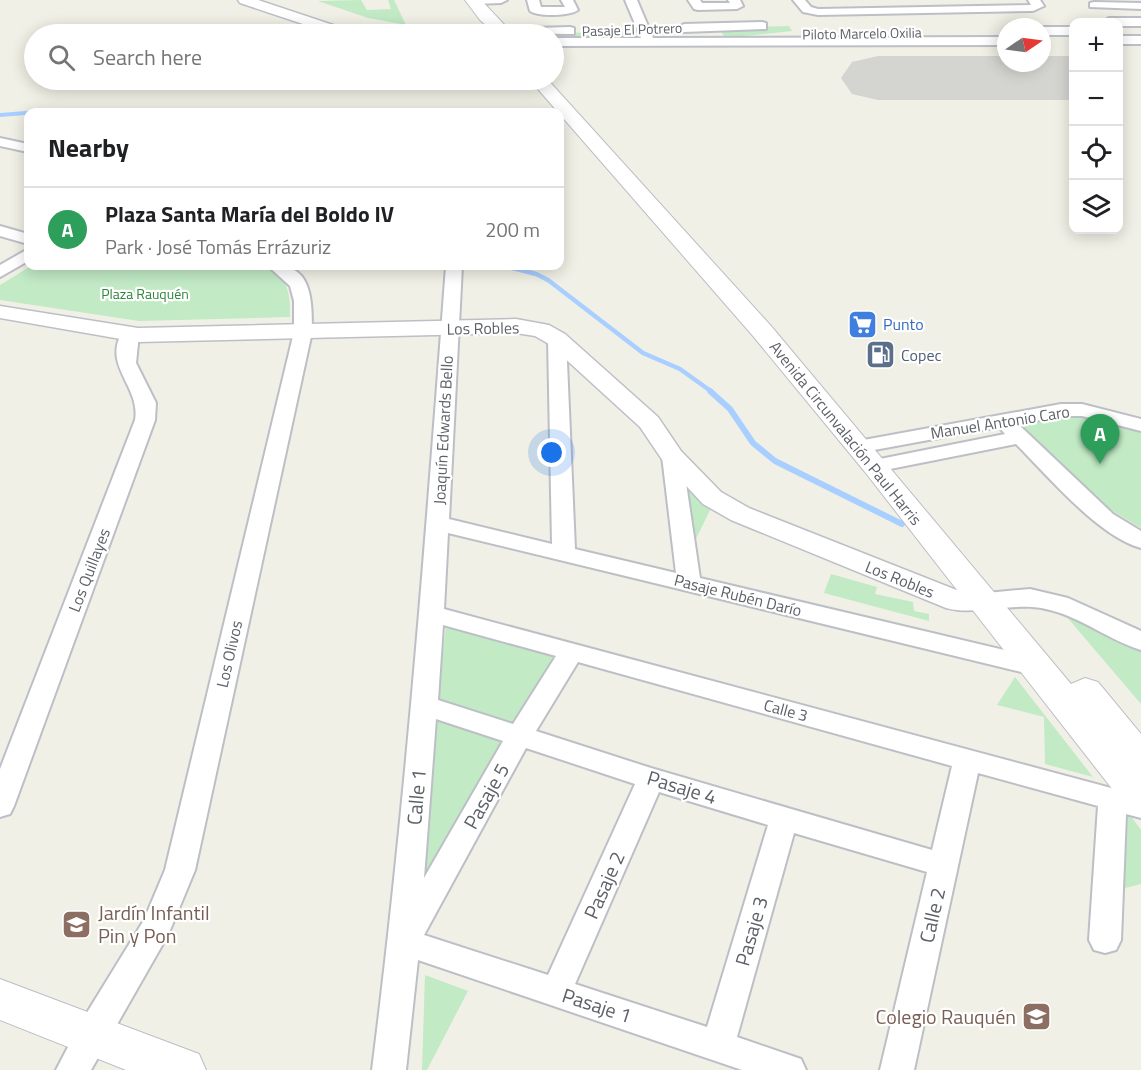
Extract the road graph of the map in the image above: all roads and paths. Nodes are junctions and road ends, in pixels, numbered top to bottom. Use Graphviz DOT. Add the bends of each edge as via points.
graph roads {
  1 [pos="245,0"];
  2 [pos="456,0"];
  3 [pos="473,0"];
  4 [pos="501,0"];
  5 [pos="533,0"];
  6 [pos="567,0"];
  7 [pos="632,0"];
  8 [pos="694,0"];
  9 [pos="734,0"];
  10 [pos="799,0"];
  11 [pos="1035,3"];
  12 [pos="1092,3"];
  13 [pos="1141,6"];
  14 [pos="1105,18"];
  15 [pos="1123,22"];
  16 [pos="1141,22"];
  17 [pos="316,24"];
  18 [pos="476,24"];
  19 [pos="495,24"];
  20 [pos="922,24"];
  21 [pos="762,26"];
  22 [pos="655,29"];
  23 [pos="997,31"];
  24 [pos="1051,31"];
  25 [pos="1069,31"];
  26 [pos="564,32"];
  27 [pos="1123,38"];
  28 [pos="997,39"];
  29 [pos="1141,40"];
  30 [pos="1051,41"];
  31 [pos="1069,41"];
  32 [pos="564,42"];
  33 [pos="649,42"];
  34 [pos="718,43"];
  35 [pos="548,90"];
  36 [pos="564,90"];
  37 [pos="564,108"];
  38 [pos="564,108"];
  39 [pos="0,142"];
  40 [pos="24,147"];
  41 [pos="0,231"];
  42 [pos="24,238"];
  43 [pos="24,257"];
  44 [pos="285,270"];
  45 [pos="454,270"];
  46 [pos="0,272"];
  47 [pos="0,312"];
  48 [pos="449,328"];
  49 [pos="303,332"];
  50 [pos="130,334"];
  51 [pos="557,339"];
  52 [pos="1003,420"];
  53 [pos="1141,425"];
  54 [pos="1019,437"];
  55 [pos="877,454"];
  56 [pos="672,456"];
  57 [pos="439,524"];
  58 [pos="1141,541"];
  59 [pos="564,554"];
  60 [pos="689,584"];
  61 [pos="996,598"];
  62 [pos="432,614"];
  63 [pos="1141,641"];
  64 [pos="572,651"];
  65 [pos="1038,667"];
  66 [pos="423,705"];
  67 [pos="519,736"];
  68 [pos="967,760"];
  69 [pos="1141,760"];
  70 [pos="651,779"];
  71 [pos="1132,801"];
  72 [pos="0,806"];
  73 [pos="784,818"];
  74 [pos="943,865"];
  75 [pos="1105,940"];
  76 [pos="404,942"];
  77 [pos="556,992"];
  78 [pos="0,999"];
  79 [pos="718,1045"];
  80 [pos="82,1052"];
  81 [pos="182,1070"];
  82 [pos="389,1070"];
  83 [pos="789,1070"];
  84 [pos="897,1070"];
  1 -- 17 [label="street"];
  2 -- 18 [label="main road"];
  3 -- 4 [label="street"];
  3 -- 19 [label="main road"];
  5 -- 6 [label="street" via="536,11 572,10"];
  7 -- 22 [label="street"];
  8 -- 9 [label="street" via="698,7 737,6"];
  10 -- 20 [label="street" via="810,11"];
  11 -- 20 [label="street"];
  12 -- 13 [label="street"];
  12 -- 14 [label="street"];
  15 -- 16 [label="street"];
  20 -- 23 [label="street, Piloto Marcelo Oxilia"];
  20 -- 28 [label="street, Piloto Marcelo Oxilia"];
  20 -- 34 [label="street, Piloto Marcelo Oxilia"];
  20 -- 34 [label="street, Piloto Marcelo Oxilia"];
  21 -- 22 [label="street, Pasaje El Potrero"];
  22 -- 26 [label="street, Pasaje El Potrero"];
  22 -- 33 [label="street"];
  24 -- 25 [label="street"];
  27 -- 29 [label="street"];
  30 -- 31 [label="street"];
  32 -- 33 [label="street, Piloto Marcelo Oxilia"];
  33 -- 34 [label="street, Piloto Marcelo Oxilia"];
  35 -- 37 [label="main road, Avenida Circunvalación Paul Harris"];
  36 -- 55 [label="main road, Avenida Circunvalación Paul Harris" via="680,213 847,403"];
  38 -- 55 [label="main road, Avenida Circunvalación Paul Harris"];
  39 -- 40 [label="street"];
  41 -- 42 [label="street"];
  43 -- 46 [label="street"];
  44 -- 49 [label="street, Los Olivos" via="304,292"];
  45 -- 48 [label="street, Joaquín Edwards Bello"];
  47 -- 50 [label="street, Los Robles"];
  48 -- 49 [label="street, Los Robles"];
  48 -- 51 [label="street, Los Robles" via="525,327"];
  48 -- 57 [label="street, Joaquín Edwards Bello"];
  49 -- 50 [label="street, Los Robles"];
  49 -- 80 [label="street, Los Olivos" via="180,870 157,926"];
  50 -- 72 [label="street, Los Quillayes" via="127,361 146,397 145,420"];
  51 -- 56 [label="street, Los Robles" via="649,422"];
  51 -- 59 [label="street"];
  52 -- 53 [label="street, Manuel Antonio Caro" via="1071,409"];
  52 -- 54 [label="street"];
  52 -- 55 [label="street, Manuel Antonio Caro"];
  54 -- 55 [label="street, Manuel Antonio Caro"];
  54 -- 58 [label="street" via="1105,519"];
  55 -- 61 [label="main road, Avenida Circunvalación Paul Harris"];
  56 -- 60 [label="street"];
  56 -- 61 [label="street, Los Robles" via="712,498 740,514 956,601"];
  57 -- 59 [label="street, Pasaje Rubén Darío"];
  57 -- 62 [label="street, Calle 1"];
  59 -- 60 [label="street, Pasaje Rubén Darío"];
  60 -- 65 [label="street, Pasaje Rubén Darío"];
  61 -- 63 [label="street" via="1030,597 1060,604"];
  61 -- 65 [label="main road, Avenida Circunvalación Paul Harris"];
  61 -- 69 [label="main road, Avenida Circunvalación Paul Harris"];
  62 -- 64 [label="street, Calle 3"];
  62 -- 66 [label="street, Calle 1"];
  64 -- 67 [label="street, Pasaje 5"];
  64 -- 68 [label="street, Calle 3"];
  65 -- 71 [label="main road, Avenida Circunvalación Paul Harris"];
  66 -- 67 [label="street, Pasaje 4"];
  66 -- 76 [label="street, Calle 1"];
  67 -- 70 [label="street, Pasaje 4"];
  67 -- 76 [label="street, Pasaje 5"];
  68 -- 71 [label="street, Calle 3"];
  68 -- 74 [label="street, Calle 2"];
  70 -- 73 [label="street, Pasaje 4"];
  70 -- 77 [label="street, Pasaje 2"];
  71 -- 75 [label="street"];
  73 -- 74 [label="street, Pasaje 4"];
  73 -- 79 [label="street, Pasaje 3"];
  74 -- 84 [label="street, Calle 2"];
  76 -- 77 [label="street, Pasaje 1"];
  76 -- 82 [label="street, Calle 1"];
  77 -- 79 [label="street, Pasaje 1"];
  78 -- 80 [label="main road"];
  79 -- 83 [label="street, Pasaje 1"];
  80 -- 81 [label="main road"];
}
